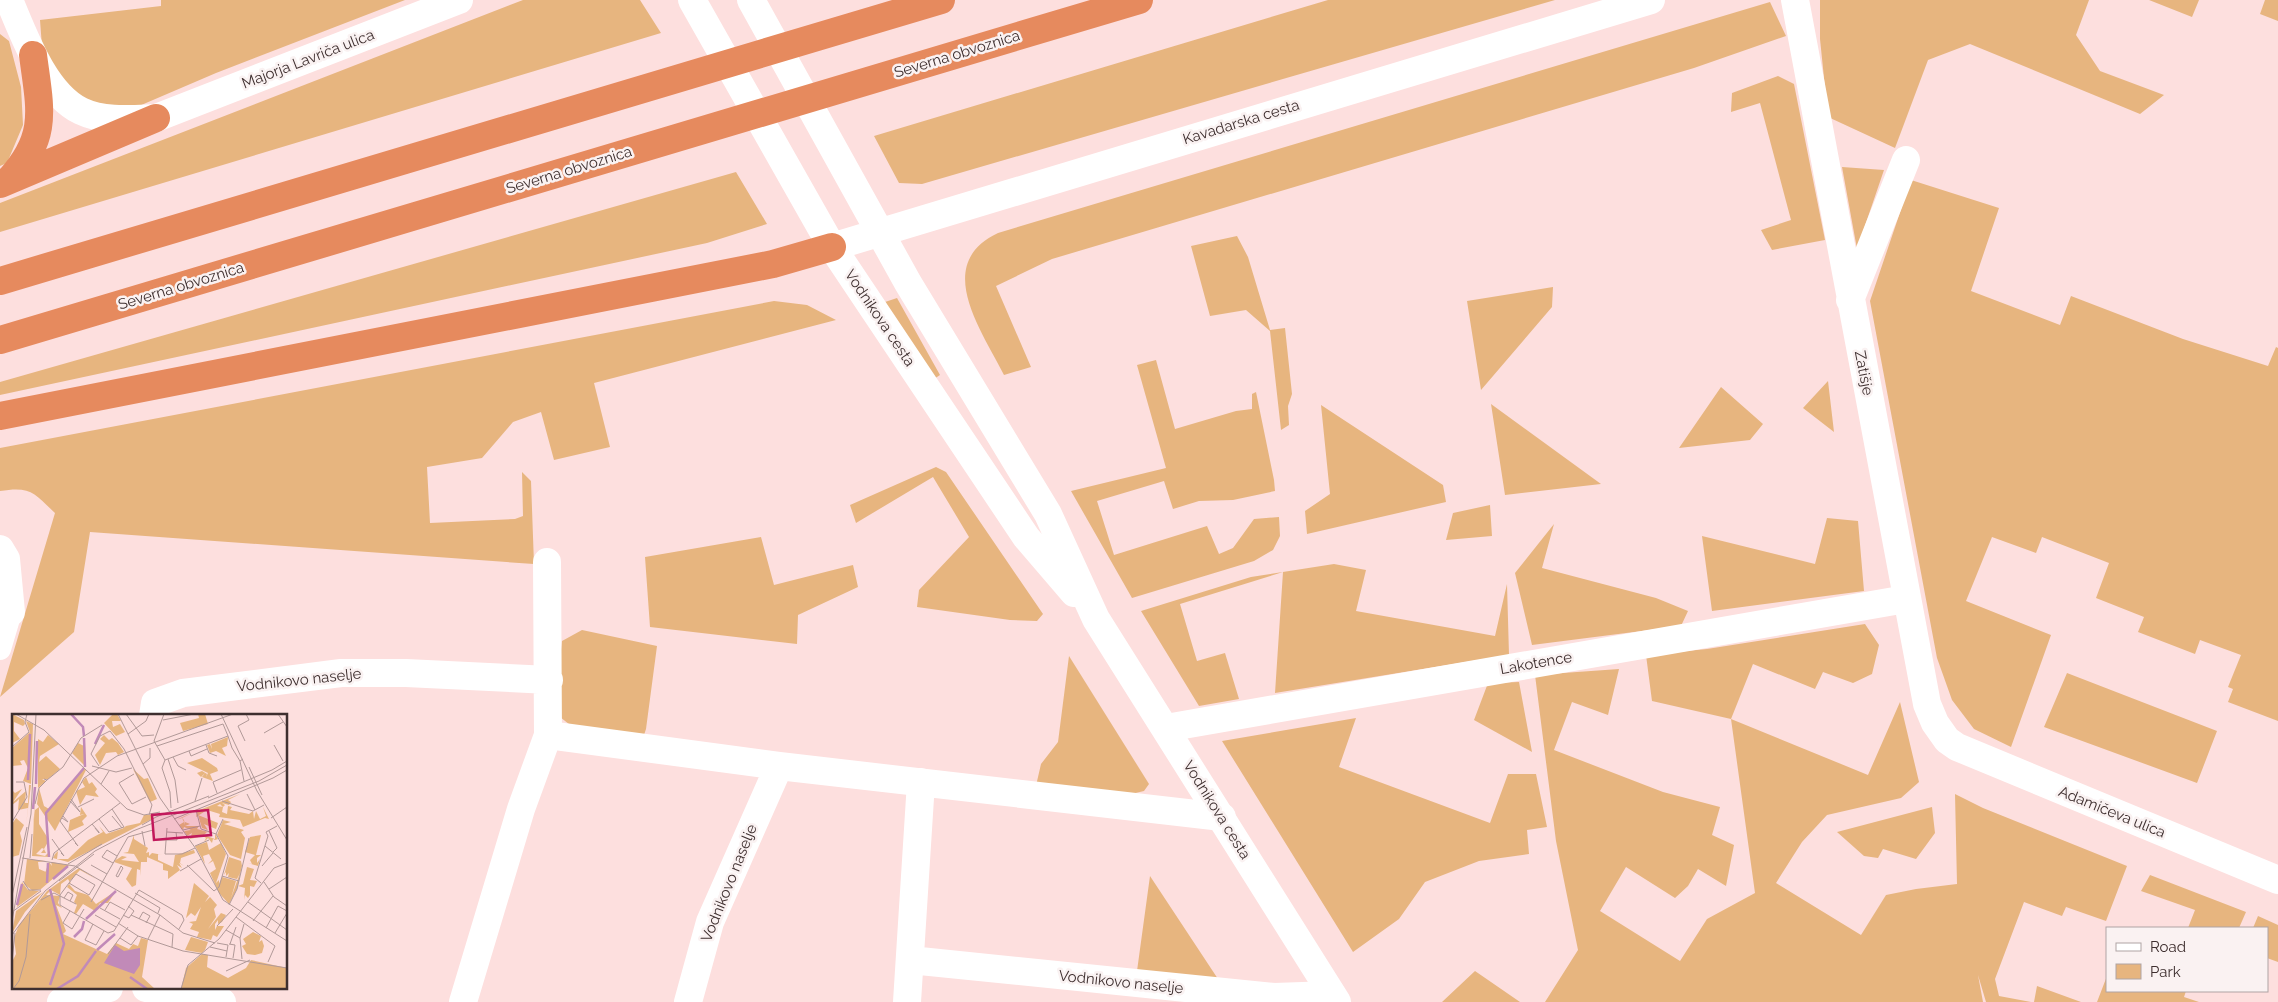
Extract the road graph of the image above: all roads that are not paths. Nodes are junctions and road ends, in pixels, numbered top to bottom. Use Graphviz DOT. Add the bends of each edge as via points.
graph roads {
  1 [pos="9,0"];
  2 [pos="459,0"];
  3 [pos="692,0"];
  4 [pos="751,0"];
  5 [pos="940,0"];
  6 [pos="1139,0"];
  7 [pos="1651,0"];
  8 [pos="1795,0"];
  9 [pos="33,55"];
  10 [pos="156,118"];
  11 [pos="1906,160"];
  12 [pos="4,183"];
  13 [pos="878,232"];
  14 [pos="832,248"];
  15 [pos="0,281"];
  16 [pos="1850,300"];
  17 [pos="0,340"];
  18 [pos="0,416"];
  19 [pos="0,549"];
  20 [pos="547,562"];
  21 [pos="1906,599"];
  22 [pos="11,612"];
  23 [pos="1096,619"];
  24 [pos="0,649"];
  25 [pos="549,680"];
  26 [pos="153,714"];
  27 [pos="1166,728"];
  28 [pos="548,735"];
  29 [pos="1947,740"];
  30 [pos="779,766"];
  31 [pos="921,782"];
  32 [pos="1222,817"];
  33 [pos="2278,880"];
  34 [pos="910,960"];
  35 [pos="102,990"];
  36 [pos="157,990"];
  37 [pos="1334,998"];
  38 [pos="61,1002"];
  39 [pos="222,1002"];
  40 [pos="463,1002"];
  41 [pos="688,1002"];
  42 [pos="907,1002"];
  1 -- 9 [label="street"];
  2 -- 10 [label="street, Majorja Lavriča ulica"];
  3 -- 14 [label="street, Vodnikova cesta"];
  4 -- 13 [label="street, Vodnikova cesta"];
  5 -- 15 [label="highway"];
  6 -- 17 [label="highway, Severna obvoznica"];
  7 -- 13 [label="street, Kavadarska cesta"];
  8 -- 16 [label="street, Zatišje"];
  9 -- 10 [label="street" via="56,89 81,111 110,119"];
  9 -- 12 [label="highway" via="39,102 37,137 27,160"];
  10 -- 12 [label="highway"];
  11 -- 16 [label="street"];
  13 -- 14 [label="street, Kavadarska cesta"];
  13 -- 23 [label="street, Vodnikova cesta" via="1048,514"];
  14 -- 18 [label="highway" via="773,264"];
  14 -- 23 [label="street, Vodnikova cesta" via="1026,537"];
  16 -- 21 [label="street, Zatišje"];
  19 -- 22 [label="street" via="6,559"];
  20 -- 25 [label="street"];
  21 -- 27 [label="street, Lakotence"];
  21 -- 29 [label="street, Zatišje" via="1927,704"];
  22 -- 24 [label="street"];
  23 -- 27 [label="street, Vodnikova cesta"];
  25 -- 26 [label="street, Vodnikovo naselje" via="341,673 183,693 155,703"];
  25 -- 28 [label="street"];
  27 -- 32 [label="street, Vodnikova cesta"];
  28 -- 30 [label="street"];
  28 -- 40 [label="street" via="521,809"];
  29 -- 33 [label="street, Adamičeva ulica" via="1996,764"];
  30 -- 31 [label="street"];
  30 -- 41 [label="street, Vodnikovo naselje" via="710,922"];
  31 -- 32 [label="street"];
  31 -- 34 [label="street"];
  32 -- 37 [label="street, Vodnikova cesta"];
  34 -- 37 [label="street, Vodnikovo naselje" via="1274,998"];
  34 -- 42 [label="street"];
  35 -- 38 [label="street"];
  36 -- 39 [label="street"];
}
